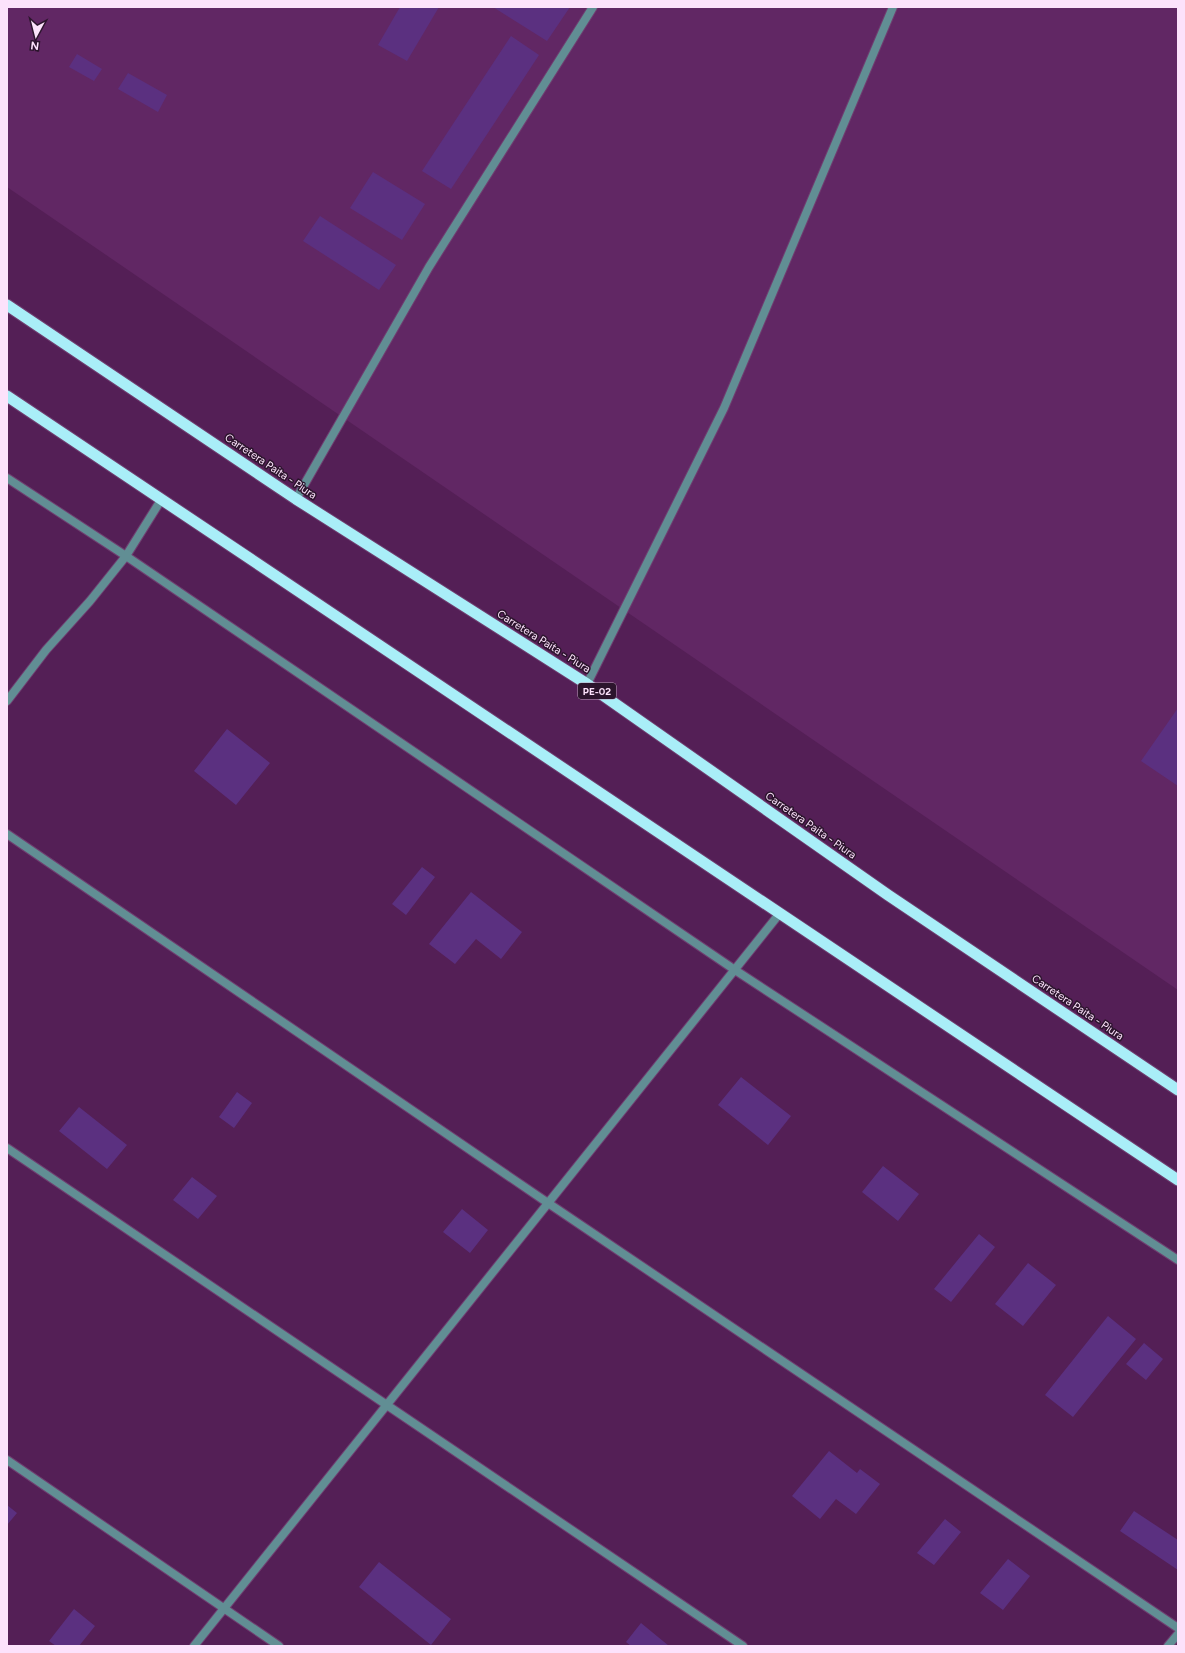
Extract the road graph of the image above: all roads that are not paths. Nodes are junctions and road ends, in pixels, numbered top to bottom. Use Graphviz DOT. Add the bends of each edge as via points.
graph roads {
  1 [pos="593,7"];
  2 [pos="892,7"];
  3 [pos="7,305"];
  4 [pos="7,396"];
  5 [pos="7,478"];
  6 [pos="296,499"];
  7 [pos="161,500"];
  8 [pos="126,556"];
  9 [pos="587,684"];
  10 [pos="7,701"];
  11 [pos="7,834"];
  12 [pos="780,913"];
  13 [pos="735,970"];
  14 [pos="1178,1090"];
  15 [pos="7,1148"];
  16 [pos="1178,1180"];
  17 [pos="548,1203"];
  18 [pos="1178,1260"];
  19 [pos="386,1406"];
  20 [pos="7,1460"];
  21 [pos="223,1609"];
  22 [pos="1178,1628"];
  23 [pos="1178,1634"];
  24 [pos="194,1646"];
  25 [pos="279,1646"];
  26 [pos="743,1646"];
  27 [pos="1168,1646"];
  1 -- 6 [label="street" via="429,267"];
  2 -- 9 [label="street" via="724,408"];
  3 -- 6 [label="highway, Carretera Paita - Piura / PE-02"];
  4 -- 7 [label="highway"];
  5 -- 8 [label="street"];
  6 -- 9 [label="highway, Carretera Paita - Piura / PE-02"];
  7 -- 8 [label="street"];
  7 -- 12 [label="highway"];
  8 -- 10 [label="street" via="46,650"];
  8 -- 13 [label="street"];
  9 -- 14 [label="highway, Carretera Paita - Piura / PE-02" via="888,895"];
  11 -- 17 [label="street"];
  12 -- 13 [label="street"];
  12 -- 16 [label="highway"];
  13 -- 17 [label="street"];
  13 -- 18 [label="street"];
  15 -- 19 [label="street"];
  17 -- 19 [label="street"];
  17 -- 22 [label="street"];
  19 -- 21 [label="street"];
  19 -- 26 [label="street"];
  20 -- 21 [label="street"];
  21 -- 24 [label="street"];
  21 -- 25 [label="street"];
  23 -- 27 [label="street"];
}
